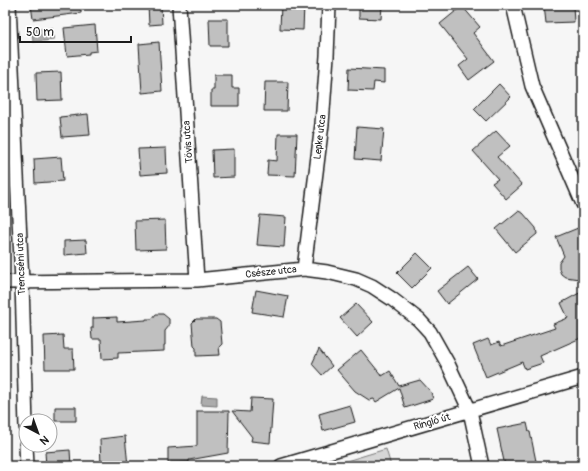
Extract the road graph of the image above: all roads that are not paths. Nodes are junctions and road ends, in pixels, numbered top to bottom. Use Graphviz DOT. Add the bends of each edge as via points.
graph roads {
  1 [pos="9,5"];
  2 [pos="179,5"];
  3 [pos="329,5"];
  4 [pos="513,5"];
  5 [pos="583,204"];
  6 [pos="304,268"];
  7 [pos="197,280"];
  8 [pos="5,282"];
  9 [pos="22,282"];
  10 [pos="583,377"];
  11 [pos="470,411"];
  12 [pos="26,413"];
  13 [pos="26,453"];
  14 [pos="27,466"];
  15 [pos="281,466"];
  16 [pos="482,466"];
  1 -- 9 [label="street, Trencséni utca"];
  2 -- 7 [label="street, Tövis utca"];
  3 -- 6 [label="street, Lepke utca" via="322,124"];
  4 -- 5 [label="street" via="532,86"];
  6 -- 7 [label="street, Csésze utca"];
  6 -- 11 [label="street, Csésze utca" via="356,279 372,286 420,320 438,346"];
  7 -- 9 [label="street, Csésze utca"];
  8 -- 9 [label="street, Csésze utca"];
  9 -- 12 [label="street, Trencséni utca"];
  10 -- 11 [label="street, Ringló út"];
  11 -- 15 [label="street, Ringló út"];
  11 -- 16 [label="street, Csésze utca"];
  13 -- 14 [label="street"];
}
